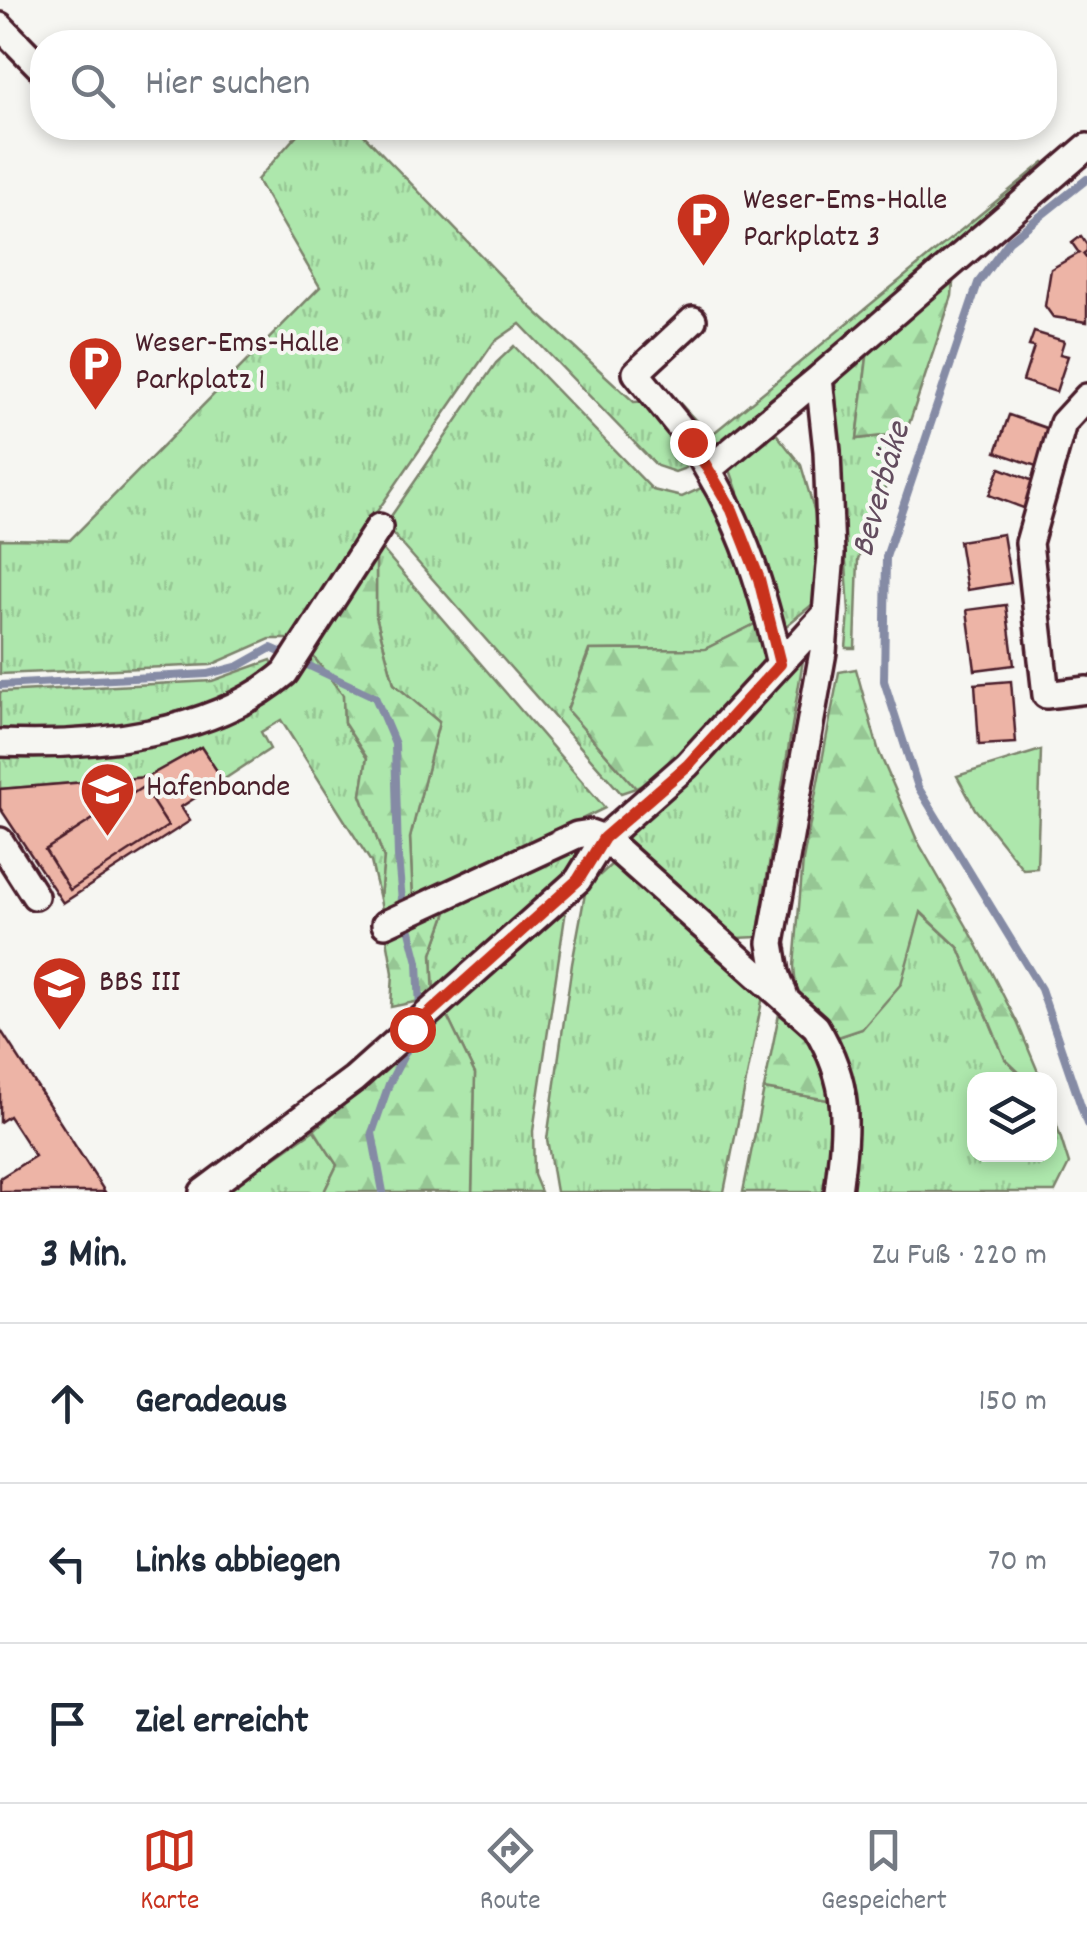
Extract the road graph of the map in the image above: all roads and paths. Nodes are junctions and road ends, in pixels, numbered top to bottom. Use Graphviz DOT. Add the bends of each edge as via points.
graph roads {
  1 [pos="0,26"];
  2 [pos="30,57"];
  3 [pos="1087,148"];
  4 [pos="693,320"];
  5 [pos="819,378"];
  6 [pos="1087,397"];
  7 [pos="708,470"];
  8 [pos="379,527"];
  9 [pos="826,614"];
  10 [pos="780,664"];
  11 [pos="1087,690"];
  12 [pos="0,743"];
  13 [pos="604,838"];
  14 [pos="0,841"];
  15 [pos="35,896"];
  16 [pos="385,924"];
  17 [pos="786,998"];
  18 [pos="203,1192"];
  19 [pos="838,1192"];
  1 -- 2 [label="street"];
  3 -- 5 [label="street"];
  4 -- 7 [label="street" via="636,373"];
  5 -- 7 [label="street"];
  5 -- 9 [label="street" via="829,502"];
  6 -- 11 [label="street" via="1063,423 1028,543 1046,695"];
  7 -- 10 [label="street" via="759,579"];
  8 -- 12 [label="street" via="284,673 268,687 204,716 130,737"];
  9 -- 10 [label="street"];
  9 -- 17 [label="street" via="771,942"];
  10 -- 13 [label="street" via="688,765"];
  13 -- 16 [label="street" via="577,835"];
  13 -- 17 [label="street"];
  13 -- 18 [label="street" via="578,880 421,1021"];
  14 -- 15 [label="street"];
  17 -- 19 [label="street" via="816,1027 835,1059 844,1097"];
}
